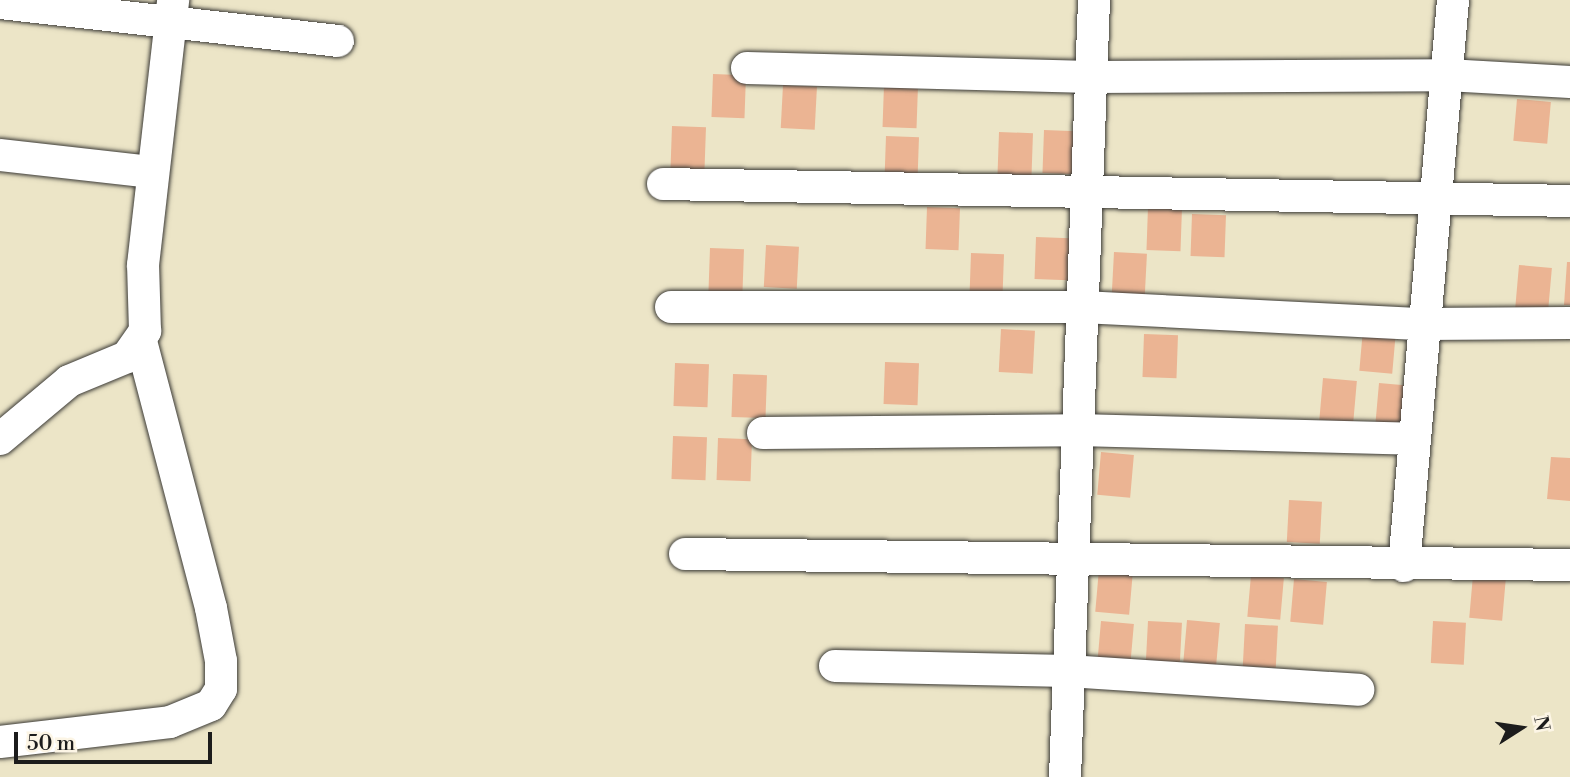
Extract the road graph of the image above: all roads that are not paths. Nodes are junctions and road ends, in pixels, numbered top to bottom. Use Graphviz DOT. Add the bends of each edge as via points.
graph roads {
  1 [pos="1094,0"];
  2 [pos="1453,0"];
  3 [pos="0,3"];
  4 [pos="172,11"];
  5 [pos="338,41"];
  6 [pos="747,68"];
  7 [pos="1447,75"];
  8 [pos="1091,78"];
  9 [pos="1570,82"];
  10 [pos="0,155"];
  11 [pos="152,172"];
  12 [pos="663,184"];
  13 [pos="1087,195"];
  14 [pos="1435,196"];
  15 [pos="1570,201"];
  16 [pos="671,307"];
  17 [pos="1082,307"];
  18 [pos="1570,323"];
  19 [pos="1423,324"];
  20 [pos="141,342"];
  21 [pos="1078,430"];
  22 [pos="763,433"];
  23 [pos="0,439"];
  24 [pos="1413,439"];
  25 [pos="685,554"];
  26 [pos="1072,556"];
  27 [pos="1570,565"];
  28 [pos="1404,566"];
  29 [pos="835,666"];
  30 [pos="1068,671"];
  31 [pos="1358,690"];
  32 [pos="0,742"];
  33 [pos="1065,777"];
  1 -- 8 [label="street"];
  2 -- 7 [label="street"];
  3 -- 4 [label="street"];
  4 -- 5 [label="street"];
  4 -- 11 [label="street"];
  6 -- 8 [label="street"];
  7 -- 8 [label="street"];
  7 -- 9 [label="street"];
  7 -- 14 [label="street"];
  8 -- 13 [label="street"];
  10 -- 11 [label="street"];
  11 -- 20 [label="street"];
  12 -- 13 [label="street"];
  13 -- 14 [label="street"];
  13 -- 17 [label="street"];
  14 -- 15 [label="street"];
  14 -- 19 [label="street"];
  16 -- 17 [label="street"];
  17 -- 19 [label="street"];
  17 -- 21 [label="street"];
  18 -- 19 [label="street"];
  19 -- 24 [label="street"];
  20 -- 23 [label="street" via="127,357 69,381"];
  20 -- 32 [label="street" via="211,608 221,661 221,690 211,705 181,719"];
  21 -- 22 [label="street"];
  21 -- 24 [label="street"];
  21 -- 26 [label="street"];
  24 -- 28 [label="street"];
  25 -- 26 [label="street"];
  26 -- 28 [label="street"];
  26 -- 30 [label="street"];
  27 -- 28 [label="street"];
  29 -- 30 [label="street"];
  30 -- 31 [label="street"];
  30 -- 33 [label="street"];
}
